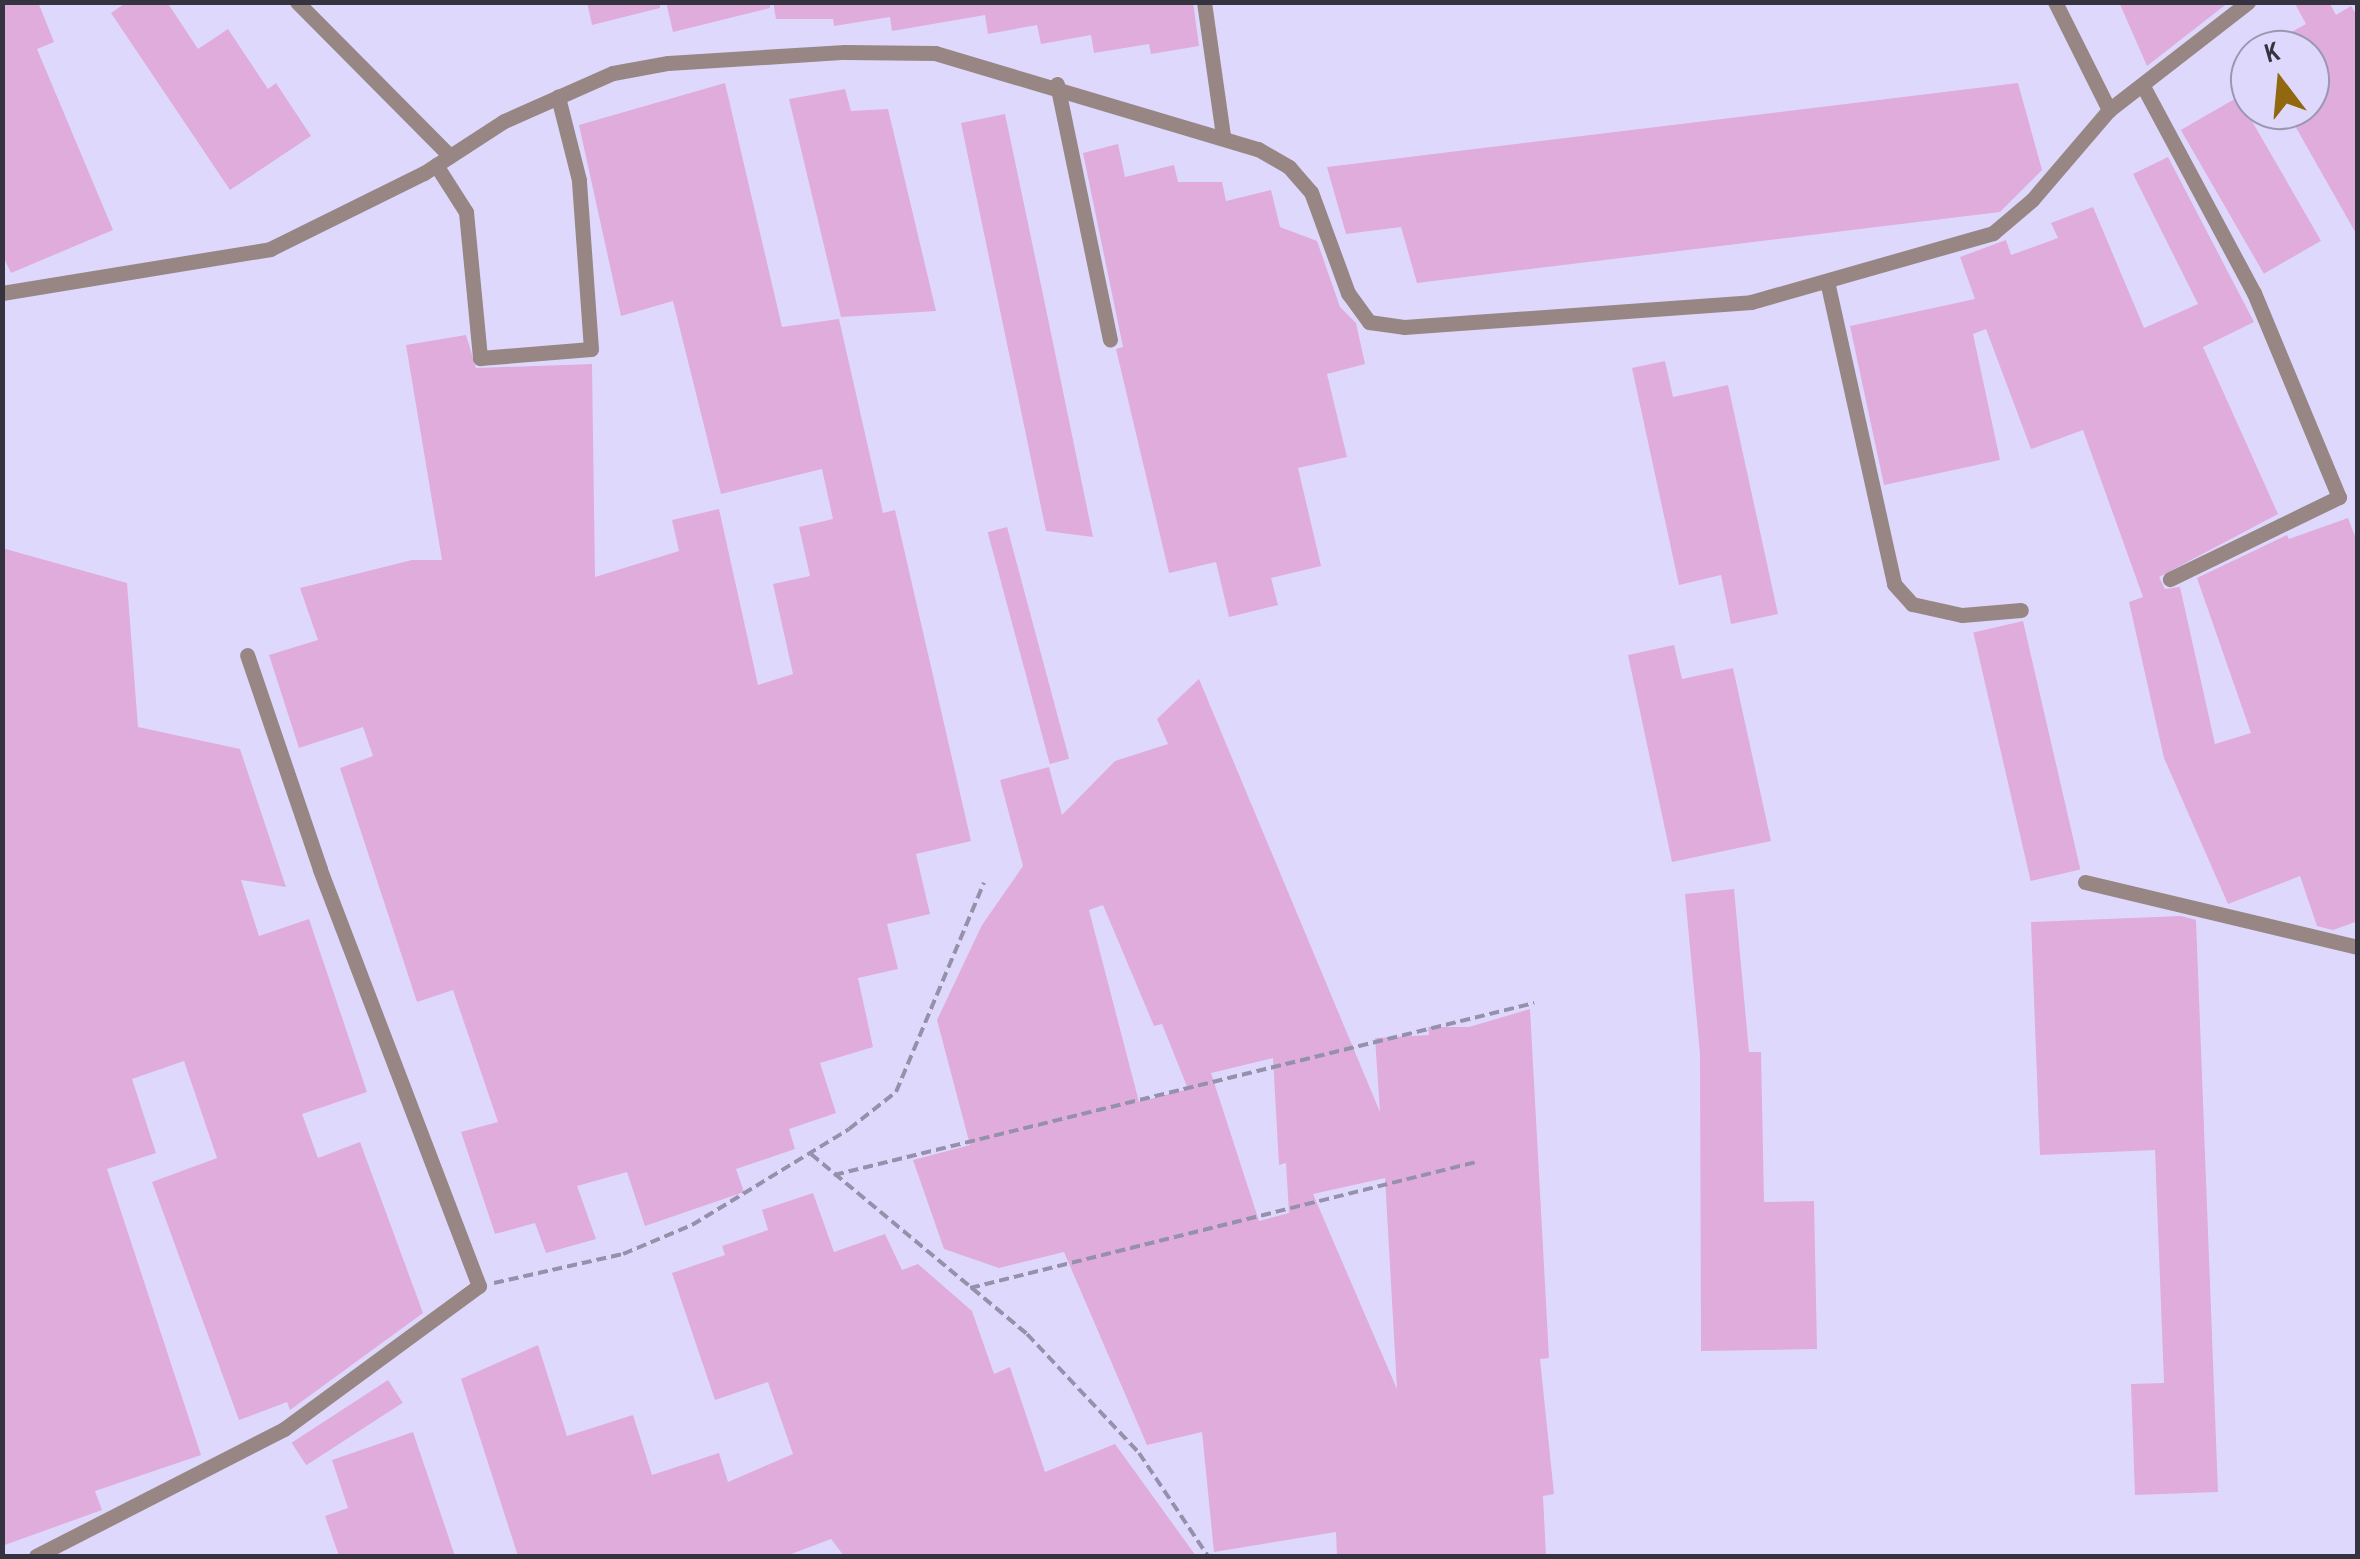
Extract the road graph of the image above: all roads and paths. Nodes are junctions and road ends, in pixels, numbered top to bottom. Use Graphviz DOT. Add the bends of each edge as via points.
graph roads {
  1 [pos="297,2"];
  2 [pos="1204,2"];
  3 [pos="2055,2"];
  4 [pos="2248,2"];
  5 [pos="1057,84"];
  6 [pos="2144,88"];
  7 [pos="558,98"];
  8 [pos="2109,110"];
  9 [pos="1223,135"];
  10 [pos="443,160"];
  11 [pos="1827,280"];
  12 [pos="2,292"];
  13 [pos="1110,340"];
  14 [pos="2170,579"];
  15 [pos="2020,610"];
  16 [pos="247,655"];
  17 [pos="2085,882"];
  18 [pos="984,883"];
  19 [pos="2358,948"];
  20 [pos="1534,1003"];
  21 [pos="810,1154"];
  22 [pos="1476,1162"];
  23 [pos="834,1175"];
  24 [pos="480,1286"];
  25 [pos="970,1288"];
  26 [pos="36,1556"];
  27 [pos="1208,1556"];
  1 -- 10 [label="street"];
  2 -- 9 [label="street"];
  3 -- 8 [label="street"];
  4 -- 6 [label="street"];
  5 -- 7 [label="street" via="935,52 845,52 668,63 613,73"];
  5 -- 9 [label="street"];
  5 -- 13 [label="street"];
  6 -- 8 [label="street"];
  6 -- 14 [label="street" via="2254,293 2339,497"];
  7 -- 10 [label="street"];
  7 -- 10 [label="street" via="579,180 591,349 480,358 466,212"];
  8 -- 11 [label="street" via="2032,200 1993,232"];
  9 -- 11 [label="street" via="1289,167 1311,192 1348,293 1369,322 1404,327 1666,313 1751,302"];
  10 -- 12 [label="street" via="270,249"];
  11 -- 15 [label="street" via="1894,584 1912,604 1928,608 1962,615"];
  16 -- 24 [label="street" via="320,869"];
  17 -- 19 [label="street"];
  18 -- 21 [label="path" via="896,1092"];
  20 -- 23 [label="path" via="1357,1041"];
  21 -- 23 [label="path"];
  21 -- 24 [label="path" via="746,1197 623,1254"];
  22 -- 25 [label="path"];
  23 -- 25 [label="path"];
  24 -- 26 [label="street" via="284,1429"];
  25 -- 27 [label="path" via="1027,1334 1139,1453"];
}
